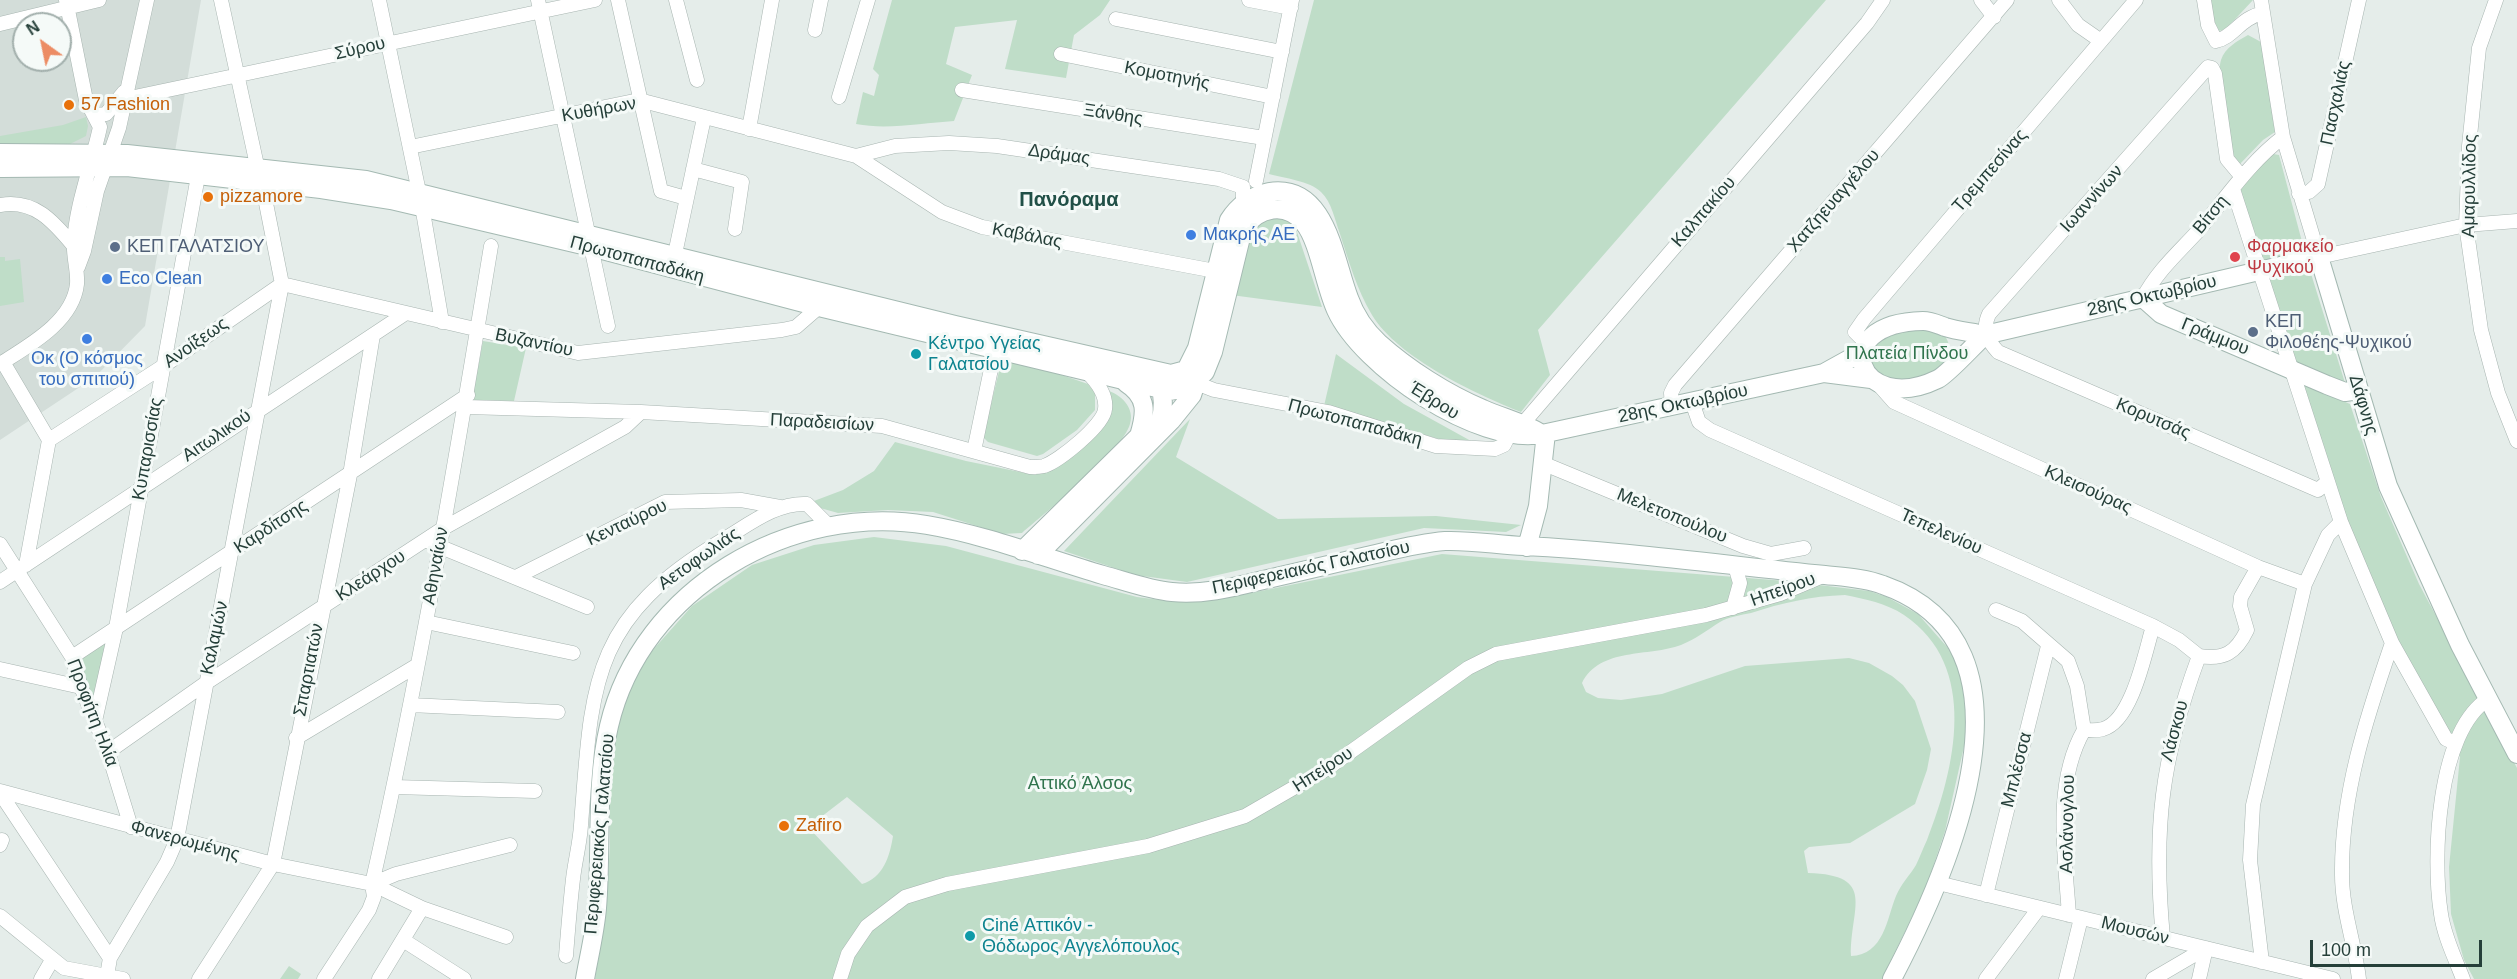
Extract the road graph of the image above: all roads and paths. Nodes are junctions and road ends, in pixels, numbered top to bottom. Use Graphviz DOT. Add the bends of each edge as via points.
graph roads {
  1 [pos="99,0"];
  2 [pos="147,0"];
  3 [pos="221,0"];
  4 [pos="379,0"];
  5 [pos="595,0"];
  6 [pos="618,0"];
  7 [pos="676,0"];
  8 [pos="772,0"];
  9 [pos="821,0"];
  10 [pos="868,0"];
  11 [pos="1249,0"];
  12 [pos="1883,0"];
  13 [pos="1981,0"];
  14 [pos="2007,0"];
  15 [pos="2059,0"];
  16 [pos="2136,0"];
  17 [pos="2204,0"];
  18 [pos="2359,0"];
  19 [pos="2496,0"];
  20 [pos="66,3"];
  21 [pos="1291,4"];
  22 [pos="540,6"];
  23 [pos="2262,7"];
  24 [pos="1994,17"];
  25 [pos="1116,19"];
  26 [pos="0,24"];
  27 [pos="815,30"];
  28 [pos="2101,41"];
  29 [pos="388,43"];
  30 [pos="1282,52"];
  31 [pos="1061,54"];
  32 [pos="238,77"];
  33 [pos="697,80"];
  34 [pos="129,82"];
  35 [pos="962,90"];
  36 [pos="839,97"];
  37 [pos="1273,97"];
  38 [pos="125,99"];
  39 [pos="639,100"];
  40 [pos="95,115"];
  41 [pos="563,116"];
  42 [pos="704,118"];
  43 [pos="749,129"];
  44 [pos="2283,137"];
  45 [pos="1264,138"];
  46 [pos="410,147"];
  47 [pos="0,153"];
  48 [pos="856,156"];
  49 [pos="100,160"];
  50 [pos="0,168"];
  51 [pos="693,169"];
  52 [pos="198,176"];
  53 [pos="260,176"];
  54 [pos="2242,177"];
  55 [pos="1256,181"];
  56 [pos="2233,189"];
  57 [pos="1273,192"];
  58 [pos="2299,194"];
  59 [pos="1243,196"];
  60 [pos="686,198"];
  61 [pos="421,199"];
  62 [pos="0,204"];
  63 [pos="2517,221"];
  64 [pos="2466,225"];
  65 [pos="735,229"];
  66 [pos="590,240"];
  67 [pos="73,245"];
  68 [pos="491,246"];
  69 [pos="675,254"];
  70 [pos="2319,257"];
  71 [pos="78,267"];
  72 [pos="1215,271"];
  73 [pos="2259,271"];
  74 [pos="282,284"];
  75 [pos="2143,298"];
  76 [pos="819,307"];
  77 [pos="406,313"];
  78 [pos="442,322"];
  79 [pos="608,326"];
  80 [pos="1944,327"];
  81 [pos="477,330"];
  82 [pos="373,335"];
  83 [pos="1985,335"];
  84 [pos="997,342"];
  85 [pos="1864,347"];
  86 [pos="1955,362"];
  87 [pos="2,363"];
  88 [pos="162,367"];
  89 [pos="2292,368"];
  90 [pos="1087,372"];
  91 [pos="1156,372"];
  92 [pos="1824,373"];
  93 [pos="1122,380"];
  94 [pos="1875,382"];
  95 [pos="1196,383"];
  96 [pos="1162,390"];
  97 [pos="2359,390"];
  98 [pos="467,401"];
  99 [pos="1692,402"];
  100 [pos="1672,406"];
  101 [pos="258,409"];
  102 [pos="641,412"];
  103 [pos="1526,424"];
  104 [pos="1509,435"];
  105 [pos="49,440"];
  106 [pos="1154,440"];
  107 [pos="2517,441"];
  108 [pos="1543,443"];
  109 [pos="974,451"];
  110 [pos="350,476"];
  111 [pos="2326,483"];
  112 [pos="141,488"];
  113 [pos="780,507"];
  114 [pos="2341,522"];
  115 [pos="828,525"];
  116 [pos="442,529"];
  117 [pos="423,542"];
  118 [pos="0,544"];
  119 [pos="439,545"];
  120 [pos="1535,547"];
  121 [pos="1804,548"];
  122 [pos="233,551"];
  123 [pos="1030,553"];
  124 [pos="1735,566"];
  125 [pos="2258,567"];
  126 [pos="21,568"];
  127 [pos="1825,575"];
  128 [pos="516,577"];
  129 [pos="0,581"];
  130 [pos="2305,584"];
  131 [pos="322,607"];
  132 [pos="586,607"];
  133 [pos="1733,608"];
  134 [pos="1996,610"];
  135 [pos="426,622"];
  136 [pos="2153,626"];
  137 [pos="116,628"];
  138 [pos="2392,643"];
  139 [pos="2048,646"];
  140 [pos="573,653"];
  141 [pos="2199,656"];
  142 [pos="72,657"];
  143 [pos="416,666"];
  144 [pos="0,669"];
  145 [pos="206,682"];
  146 [pos="81,687"];
  147 [pos="2487,699"];
  148 [pos="410,705"];
  149 [pos="558,712"];
  150 [pos="95,721"];
  151 [pos="2084,730"];
  152 [pos="296,738"];
  153 [pos="2455,743"];
  154 [pos="108,752"];
  155 [pos="2517,754"];
  156 [pos="394,787"];
  157 [pos="536,791"];
  158 [pos="0,792"];
  159 [pos="600,826"];
  160 [pos="131,827"];
  161 [pos="581,828"];
  162 [pos="177,839"];
  163 [pos="510,845"];
  164 [pos="273,864"];
  165 [pos="1938,883"];
  166 [pos="372,884"];
  167 [pos="1986,895"];
  168 [pos="422,908"];
  169 [pos="2039,908"];
  170 [pos="0,916"];
  171 [pos="2075,916"];
  172 [pos="506,937"];
  173 [pos="2163,938"];
  174 [pos="403,940"];
  175 [pos="2206,948"];
  176 [pos="566,956"];
  177 [pos="110,958"];
  178 [pos="52,960"];
  179 [pos="2262,962"];
  180 [pos="2279,973"];
  181 [pos="107,976"];
  182 [pos="41,979"];
  183 [pos="123,979"];
  184 [pos="199,979"];
  185 [pos="324,979"];
  186 [pos="379,979"];
  187 [pos="464,979"];
  188 [pos="585,979"];
  189 [pos="840,979"];
  190 [pos="1892,979"];
  191 [pos="1986,979"];
  192 [pos="2066,979"];
  193 [pos="2153,979"];
  194 [pos="2199,979"];
  195 [pos="2333,979"];
  196 [pos="2358,979"];
  197 [pos="2463,979"];
  1 -- 20 [label="street"];
  2 -- 34 [label="street"];
  3 -- 32 [label="street"];
  4 -- 29 [label="street"];
  5 -- 22 [label="street, Σύρου"];
  6 -- 39 [label="street"];
  7 -- 33 [label="street"];
  8 -- 43 [label="street"];
  9 -- 27 [label="street"];
  10 -- 36 [label="street"];
  11 -- 21 [label="street"];
  12 -- 103 [label="street, Καλπακίου"];
  13 -- 24 [label="street"];
  14 -- 24 [label="street, Χατζηευαγγέλου"];
  15 -- 28 [label="street" via="2079,25"];
  16 -- 28 [label="street, Τρεμπεσίνας"];
  17 -- 23 [label="street" via="2208,25 2216,41 2226,38"];
  18 -- 58 [label="street, Πασχαλιάς" via="2318,184"];
  19 -- 64 [label="street, Αμαρυλλίδος" via="2478,48"];
  20 -- 26 [label="street"];
  20 -- 40 [label="street" via="86,100"];
  21 -- 30 [label="street"];
  22 -- 29 [label="street, Σύρου"];
  22 -- 41 [label="street"];
  23 -- 44 [label="street, Δάφνης"];
  24 -- 100 [label="street, Χατζηευαγγέλου" via="1675,385"];
  25 -- 30 [label="street"];
  28 -- 85 [label="street, Τρεμπεσίνας" via="1864,319 1855,333"];
  29 -- 32 [label="street, Σύρου"];
  29 -- 46 [label="street"];
  30 -- 37 [label="street"];
  31 -- 37 [label="street, Κομοτηνής"];
  32 -- 38 [label="street, Σύρου"];
  32 -- 53 [label="street"];
  34 -- 38 [label="street"];
  34 -- 40 [label="street" via="112,109"];
  35 -- 45 [label="street, Ξάνθης"];
  37 -- 45 [label="street"];
  38 -- 49 [label="street"];
  39 -- 41 [label="street, Κυθήρων"];
  39 -- 42 [label="street, Κυθήρων"];
  39 -- 60 [label="street" via="661,191"];
  40 -- 49 [label="street" via="100,128"];
  41 -- 46 [label="street, Κυθήρων"];
  41 -- 66 [label="street"];
  42 -- 43 [label="street, Κυθήρων"];
  42 -- 51 [label="street"];
  43 -- 48 [label="street, Κυθήρων"];
  44 -- 54 [label="street, Βίτση"];
  44 -- 58 [label="street, Δάφνης"];
  45 -- 55 [label="street"];
  46 -- 61 [label="street"];
  47 -- 49 [label="main road"];
  48 -- 59 [label="street, Δράμας" via="895,146 997,146 1219,179"];
  48 -- 72 [label="street, Καβάλας" via="942,212 982,227"];
  49 -- 50 [label="main road, Πρωτοπαπαδάκη"];
  49 -- 52 [label="main road, Πρωτοπαπαδάκη"];
  49 -- 53 [label="main road, Πρωτοπαπαδάκη"];
  49 -- 67 [label="street"];
  49 -- 71 [label="street"];
  51 -- 60 [label="street"];
  51 -- 65 [label="street" via="742,182"];
  52 -- 53 [label="main road, Πρωτοπαπαδάκη"];
  52 -- 88 [label="street, Κυπαρισσίας"];
  53 -- 61 [label="main road, Πρωτοπαπαδάκη" via="356,179"];
  53 -- 74 [label="street"];
  54 -- 56 [label="street, Βίτση"];
  54 -- 83 [label="street, Ιωαννίνων" via="2227,159 2215,74 2208,67 1989,314"];
  55 -- 57 [label="street, Έβρου"];
  55 -- 59 [label="street"];
  56 -- 73 [label="street"];
  56 -- 75 [label="street, Βίτση" via="2152,280"];
  57 -- 59 [label="main road"];
  57 -- 103 [label="main road, Έβρου" via="1295,196 1317,212 1349,299 1377,341 1468,403"];
  58 -- 70 [label="street, Δάφνης"];
  59 -- 72 [label="main road" via="1225,231"];
  60 -- 69 [label="street"];
  61 -- 66 [label="main road, Πρωτοπαπαδάκη"];
  61 -- 78 [label="street"];
  62 -- 67 [label="street" via="21,204 44,213"];
  63 -- 64 [label="street"];
  64 -- 70 [label="street"];
  64 -- 107 [label="street, Αμαρυλλίδος" via="2481,330 2498,393"];
  66 -- 69 [label="main road, Πρωτοπαπαδάκη"];
  66 -- 76 [label="main road, Πρωτοπαπαδάκη"];
  66 -- 79 [label="street"];
  67 -- 71 [label="street"];
  68 -- 81 [label="street, Αθηναίων"];
  69 -- 84 [label="main road, Πρωτοπαπαδάκη"];
  70 -- 73 [label="main road, 28ης Οκτωβρίου"];
  70 -- 97 [label="main road, Δάφνης"];
  71 -- 87 [label="street" via="77,287 64,314"];
  72 -- 91 [label="main road" via="1191,362 1176,374"];
  73 -- 75 [label="main road, 28ης Οκτωβρίου"];
  73 -- 89 [label="street"];
  74 -- 77 [label="street, Βυζαντίου"];
  74 -- 88 [label="street, Ανοίξεως"];
  74 -- 101 [label="street, Καλαμών"];
  75 -- 83 [label="main road, 28ης Οκτωβρίου"];
  75 -- 89 [label="main road, Γράμμου" via="2161,314"];
  76 -- 81 [label="street, Βυζαντίου" via="796,327 783,330 578,353"];
  76 -- 84 [label="main road, Πρωτοπαπαδάκη"];
  77 -- 78 [label="street, Βυζαντίου"];
  77 -- 82 [label="street, Αιτωλικού"];
  78 -- 81 [label="street, Βυζαντίου"];
  80 -- 83 [label="main road, 28ης Οκτωβρίου"];
  80 -- 85 [label="main road, 28ης Οκτωβρίου" via="1924,321 1901,323 1881,329"];
  80 -- 86 [label="main road" via="1955,344"];
  81 -- 98 [label="street, Αθηναίων"];
  82 -- 101 [label="street, Αιτωλικού"];
  82 -- 110 [label="street, Σπαρτιατών"];
  83 -- 86 [label="main road, 28ης Οκτωβρίου"];
  83 -- 111 [label="street, Κορυτσάς" via="1998,352 2318,490"];
  84 -- 90 [label="main road, Πρωτοπαπαδάκη"];
  84 -- 91 [label="main road, Πρωτοπαπαδάκη"];
  84 -- 109 [label="street"];
  85 -- 92 [label="main road, 28ης Οκτωβρίου"];
  85 -- 94 [label="main road" via="1862,365"];
  86 -- 94 [label="main road, 28ης Οκτωβρίου" via="1940,378 1913,387 1888,388"];
  87 -- 105 [label="street"];
  88 -- 105 [label="street, Ανοίξεως"];
  88 -- 112 [label="street, Κυπαρισσίας"];
  89 -- 97 [label="main road, Γράμμου" via="2345,392"];
  89 -- 111 [label="street"];
  90 -- 93 [label="main road, Πρωτοπαπαδάκη"];
  90 -- 109 [label="street, Παραδεισίων" via="1097,382 1106,408 1093,430 1056,460 1030,467"];
  91 -- 96 [label="main road"];
  92 -- 94 [label="main road, 28ης Οκτωβρίου"];
  92 -- 99 [label="main road, 28ης Οκτωβρίου"];
  93 -- 96 [label="main road, Πρωτοπαπαδάκη"];
  93 -- 123 [label="main road" via="1137,390 1144,403 1139,436"];
  94 -- 125 [label="street, Κλεισούρας" via="1894,402"];
  95 -- 96 [label="main road" via="1178,390"];
  95 -- 104 [label="street, Πρωτοπαπαδάκη" via="1328,412 1436,446 1496,448 1504,445"];
  95 -- 104 [label="main road, Έβρου" via="1213,352 1244,230 1264,210 1284,210 1307,227 1335,309 1365,353 1446,410"];
  95 -- 106 [label="main road, Έβρου" via="1184,407"];
  96 -- 106 [label="main road" via="1162,422"];
  97 -- 147 [label="main road, Δάφνης" via="2388,486"];
  98 -- 102 [label="street, Παραδεισίων"];
  98 -- 110 [label="street, Καρδίτσης"];
  98 -- 116 [label="street, Αθηναίων"];
  99 -- 100 [label="main road, 28ης Οκτωβρίου"];
  99 -- 136 [label="street, Τεπελενίου" via="1699,422 1710,430"];
  100 -- 108 [label="main road, 28ης Οκτωβρίου"];
  101 -- 112 [label="street, Αιτωλικού"];
  101 -- 122 [label="street, Καλαμών"];
  102 -- 109 [label="street, Παραδεισίων" via="882,426"];
  102 -- 116 [label="street, Κλεάρχου" via="626,427"];
  103 -- 108 [label="main road, Έβρου"];
  104 -- 108 [label="main road, Έβρου"];
  105 -- 126 [label="street"];
  106 -- 123 [label="main road, Έβρου"];
  108 -- 120 [label="main road"];
  108 -- 121 [label="street, Μελετοπούλου" via="1743,546 1771,554"];
  110 -- 122 [label="street, Καρδίτσης"];
  110 -- 131 [label="street, Σπαρτιατών"];
  111 -- 114 [label="street"];
  112 -- 126 [label="street, Αιτωλικού"];
  112 -- 137 [label="street, Κυπαρισσίας"];
  113 -- 115 [label="street, Αετοφωλιάς" via="807,504"];
  113 -- 128 [label="street, Κενταύρου" via="741,500 665,502"];
  113 -- 161 [label="street, Αετοφωλιάς" via="687,563 643,600 624,623 597,681 585,753"];
  114 -- 130 [label="street" via="2328,534"];
  114 -- 138 [label="street"];
  115 -- 123 [label="main road, Περιφερειακός Γαλατσίου" via="878,520 907,522"];
  115 -- 159 [label="main road, Περιφερειακός Γαλατσίου" via="768,544 739,559 708,579 663,621 624,680 616,701 604,755"];
  116 -- 117 [label="street, Κλεάρχου"];
  116 -- 119 [label="street, Αθηναίων"];
  117 -- 119 [label="street"];
  117 -- 131 [label="street, Κλεάρχου"];
  118 -- 126 [label="street, Προφήτη Ηλία"];
  119 -- 128 [label="street"];
  119 -- 135 [label="street, Αθηναίων"];
  120 -- 123 [label="main road, Περιφερειακός Γαλατσίου" via="1447,541 1200,592 1172,592"];
  120 -- 124 [label="main road, Περιφερειακός Γαλατσίου"];
  122 -- 137 [label="street, Καρδίτσης"];
  122 -- 145 [label="street, Καλαμών"];
  124 -- 127 [label="main road, Περιφερειακός Γαλατσίου"];
  124 -- 133 [label="street" via="1740,583"];
  125 -- 130 [label="street, Κλεισούρας"];
  125 -- 141 [label="street" via="2241,597 2247,630 2241,643 2229,655 2215,659"];
  126 -- 129 [label="street, Αιτωλικού"];
  126 -- 142 [label="street, Προφήτη Ηλία"];
  127 -- 133 [label="street, Ηπείρου"];
  127 -- 165 [label="main road, Περιφερειακός Γαλατσίου" via="1883,585 1919,604 1948,631 1970,675 1976,736"];
  128 -- 132 [label="street"];
  130 -- 179 [label="street" via="2253,806 2250,860"];
  131 -- 145 [label="street, Κλεάρχου"];
  131 -- 152 [label="street, Σπαρτιατών"];
  133 -- 189 [label="street, Ηπείρου" via="1486,658 1298,787 1245,816 1197,833 947,884 905,897 862,932 848,954"];
  134 -- 139 [label="street" via="2022,621"];
  135 -- 140 [label="street"];
  135 -- 143 [label="street, Αθηναίων"];
  136 -- 141 [label="street, Τεπελενίου"];
  136 -- 151 [label="street" via="2127,707 2117,721 2103,729"];
  137 -- 142 [label="street, Καρδίτσης"];
  137 -- 150 [label="street, Κυπαρισσίας"];
  138 -- 153 [label="street" via="2446,739"];
  138 -- 196 [label="street" via="2366,719 2347,802 2342,876"];
  139 -- 151 [label="street" via="2068,661 2077,686"];
  139 -- 167 [label="street, Μπλέσσα"];
  141 -- 173 [label="street, Λάσκου" via="2165,764 2158,879"];
  142 -- 146 [label="street, Προφήτη Ηλία"];
  143 -- 148 [label="street, Αθηναίων"];
  143 -- 152 [label="street"];
  144 -- 146 [label="street"];
  145 -- 154 [label="street, Κλεάρχου"];
  145 -- 162 [label="street, Καλαμών"];
  146 -- 150 [label="street, Προφήτη Ηλία"];
  147 -- 153 [label="street" via="2467,717"];
  147 -- 155 [label="main road, Δάφνης"];
  148 -- 149 [label="street"];
  148 -- 156 [label="street, Αθηναίων"];
  150 -- 154 [label="street, Προφήτη Ηλία"];
  151 -- 171 [label="street, Ασλάνογλου" via="2067,770 2064,842"];
  152 -- 164 [label="street, Σπαρτιατών"];
  153 -- 197 [label="street" via="2438,834 2437,879 2441,917"];
  154 -- 160 [label="street, Προφήτη Ηλία"];
  156 -- 157 [label="street"];
  156 -- 166 [label="street, Αθηναίων"];
  158 -- 160 [label="street, Φανερωμένης"];
  158 -- 177 [label="street"];
  159 -- 161 [label="street"];
  159 -- 188 [label="main road, Περιφερειακός Γαλατσίου" via="597,911"];
  160 -- 162 [label="street, Φανερωμένης"];
  161 -- 176 [label="street, Αετοφωλιάς"];
  162 -- 164 [label="street, Φανερωμένης"];
  162 -- 177 [label="street, Καλαμών"];
  163 -- 166 [label="street" via="396,874"];
  164 -- 166 [label="street, Φανερωμένης"];
  164 -- 184 [label="street"];
  165 -- 167 [label="street, Μουσών"];
  165 -- 190 [label="main road, Περιφερειακός Γαλατσίου"];
  166 -- 168 [label="street, Φανερωμένης"];
  166 -- 185 [label="street, Αθηναίων" via="374,897 369,909"];
  167 -- 169 [label="street, Μουσών"];
  168 -- 172 [label="street, Φανερωμένης"];
  168 -- 174 [label="street"];
  169 -- 171 [label="street, Μουσών"];
  169 -- 191 [label="street"];
  170 -- 178 [label="street"];
  171 -- 173 [label="street, Μουσών"];
  171 -- 192 [label="street, Ασλάνογλου"];
  173 -- 175 [label="street, Μουσών"];
  174 -- 186 [label="street"];
  174 -- 187 [label="street"];
  175 -- 179 [label="street, Μουσών"];
  175 -- 193 [label="street"];
  175 -- 194 [label="street"];
  177 -- 181 [label="street, Καλαμών"];
  178 -- 181 [label="street" via="64,968"];
  178 -- 182 [label="street"];
  179 -- 180 [label="street, Μουσών"];
  180 -- 195 [label="street, Μουσών"];
  181 -- 183 [label="street"];
}
